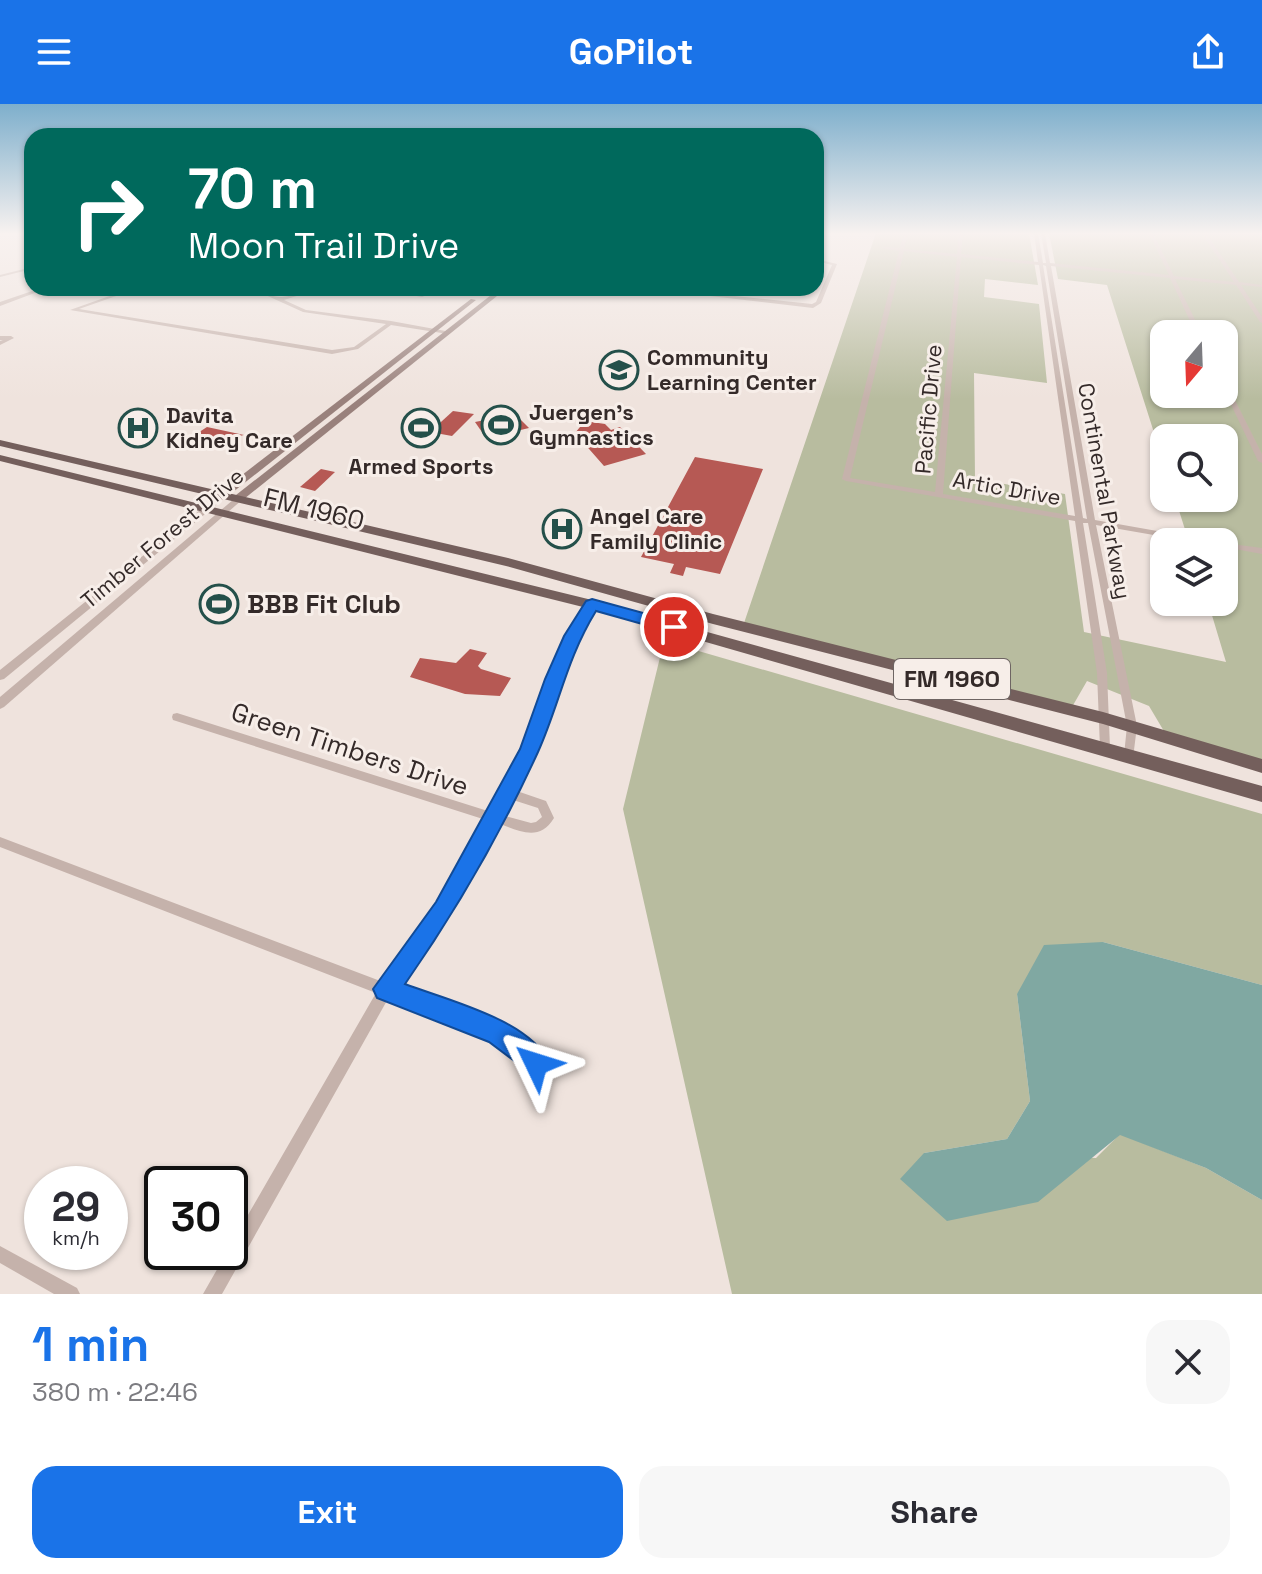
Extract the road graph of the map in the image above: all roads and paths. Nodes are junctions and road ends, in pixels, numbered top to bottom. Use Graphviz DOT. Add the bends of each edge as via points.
graph roads {
  1 [pos="892,289"];
  2 [pos="956,289"];
  3 [pos="1047,289"];
  4 [pos="1048,289"];
  5 [pos="1177,289"];
  6 [pos="1240,289"];
  7 [pos="24,296"];
  8 [pos="111,296"];
  9 [pos="269,296"];
  10 [pos="292,296"];
  11 [pos="479,296"];
  12 [pos="494,296"];
  13 [pos="719,296"];
  14 [pos="821,296"];
  15 [pos="278,300"];
  16 [pos="0,304"];
  17 [pos="1192,320"];
  18 [pos="1262,321"];
  19 [pos="391,323"];
  20 [pos="434,330"];
  21 [pos="448,332"];
  22 [pos="361,387"];
  23 [pos="377,389"];
  24 [pos="1236,408"];
  25 [pos="318,420"];
  26 [pos="335,423"];
  27 [pos="0,443"];
  28 [pos="0,458"];
  29 [pos="1262,461"];
  30 [pos="224,494"];
  31 [pos="939,494"];
  32 [pos="240,497"];
  33 [pos="206,509"];
  34 [pos="221,513"];
  35 [pos="1076,519"];
  36 [pos="1091,521"];
  37 [pos="1150,532"];
  38 [pos="1238,547"];
  39 [pos="1262,551"];
  40 [pos="612,589"];
  41 [pos="536,592"];
  42 [pos="653,603"];
  43 [pos="592,605"];
  44 [pos="78,610"];
  45 [pos="99,617"];
  46 [pos="5,665"];
  47 [pos="0,676"];
  48 [pos="0,704"];
  49 [pos="177,717"];
  50 [pos="1103,718"];
  51 [pos="1132,726"];
  52 [pos="1105,748"];
  53 [pos="1129,755"];
  54 [pos="1262,766"];
  55 [pos="507,793"];
  56 [pos="1262,794"];
  57 [pos="492,817"];
  58 [pos="0,842"];
  59 [pos="386,989"];
  60 [pos="536,1064"];
  61 [pos="0,1254"];
  62 [pos="63,1292"];
  63 [pos="212,1294"];
  1 -- 31 [label="street, Artic Drive" via="846,479"];
  2 -- 31 [label="street, Pacific Drive"];
  3 -- 35 [label="street, Continental Parkway"];
  4 -- 36 [label="street, Continental Parkway"];
  5 -- 17 [label="street"];
  6 -- 18 [label="street"];
  7 -- 16 [label="street"];
  8 -- 19 [label="street" via="73,310 332,352 356,348"];
  9 -- 15 [label="street"];
  10 -- 15 [label="street"];
  11 -- 20 [label="main road, Timber Forest Drive"];
  12 -- 21 [label="main road, Timber Forest Drive"];
  13 -- 14 [label="street" via="813,306"];
  15 -- 19 [label="street" via="305,311"];
  19 -- 20 [label="street"];
  20 -- 21 [label="street"];
  20 -- 22 [label="main road, Timber Forest Drive"];
  21 -- 23 [label="main road, Timber Forest Drive"];
  22 -- 23 [label="main road"];
  22 -- 25 [label="main road, Timber Forest Drive"];
  23 -- 26 [label="main road, Timber Forest Drive"];
  24 -- 29 [label="street"];
  25 -- 26 [label="main road"];
  25 -- 30 [label="main road, Timber Forest Drive"];
  26 -- 32 [label="main road, Timber Forest Drive"];
  27 -- 30 [label="main road, FM 1960 / FM 1960"];
  28 -- 33 [label="main road, FM 1960 / FM 1960"];
  30 -- 32 [label="main road, FM 1960 / FM 1960"];
  30 -- 33 [label="street, Timber Forest Drive"];
  31 -- 35 [label="street, Artic Drive"];
  32 -- 34 [label="street, Timber Forest Drive"];
  32 -- 40 [label="main road, FM 1960 / FM 1960"];
  33 -- 34 [label="main road, FM 1960 / FM 1960"];
  33 -- 44 [label="street, Timber Forest Drive"];
  34 -- 41 [label="main road, FM 1960 / FM 1960"];
  34 -- 45 [label="street, Timber Forest Drive"];
  35 -- 36 [label="street, Artic Drive"];
  35 -- 50 [label="street, Continental Parkway" via="1102,673"];
  36 -- 37 [label="street, Artic Drive"];
  36 -- 51 [label="street, Continental Parkway"];
  38 -- 39 [label="street"];
  40 -- 41 [label="main road"];
  40 -- 42 [label="main road, FM 1960 / FM 1960"];
  41 -- 43 [label="main road, FM 1960 / FM 1960"];
  42 -- 43 [label="main road" via="604,599"];
  42 -- 50 [label="main road, FM 1960 / FM 1960"];
  43 -- 52 [label="main road, FM 1960 / FM 1960"];
  43 -- 55 [label="street" via="565,652 530,750"];
  44 -- 45 [label="street"];
  44 -- 46 [label="street, Timber Forest Drive"];
  45 -- 48 [label="street, Timber Forest Drive"];
  46 -- 47 [label="street, Timber Forest Drive"];
  49 -- 57 [label="street, Green Timbers Drive"];
  50 -- 51 [label="main road, FM 1960 / FM 1960"];
  50 -- 52 [label="street, Continental Parkway"];
  51 -- 53 [label="street, Continental Parkway"];
  51 -- 54 [label="main road, FM 1960 / FM 1960"];
  52 -- 53 [label="main road, FM 1960 / FM 1960"];
  53 -- 56 [label="main road, FM 1960 / FM 1960"];
  55 -- 57 [label="street"];
  55 -- 57 [label="street, Green Timbers Drive" via="542,804 548,818 535,829"];
  57 -- 59 [label="street" via="444,910"];
  58 -- 59 [label="street"];
  59 -- 60 [label="street" via="497,1032"];
  59 -- 63 [label="street"];
  61 -- 62 [label="street"];
}
